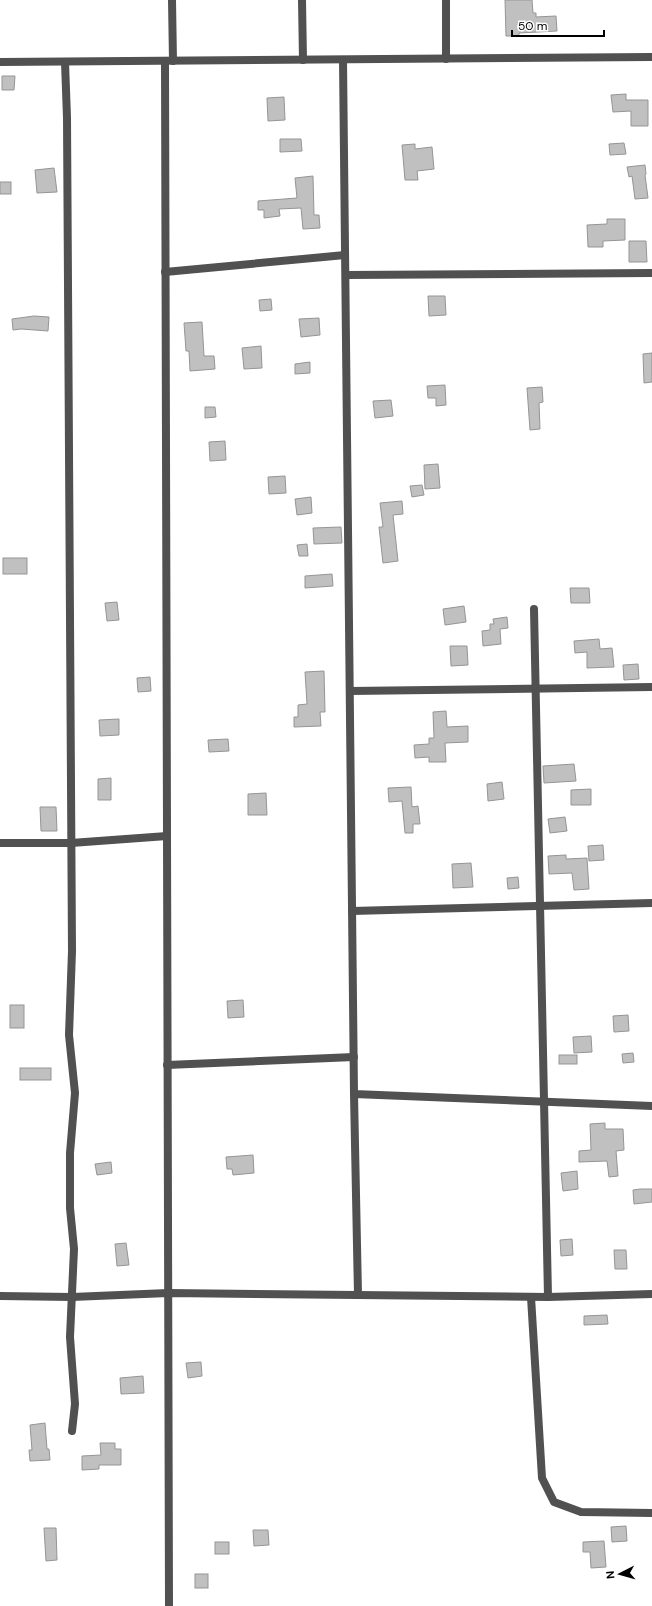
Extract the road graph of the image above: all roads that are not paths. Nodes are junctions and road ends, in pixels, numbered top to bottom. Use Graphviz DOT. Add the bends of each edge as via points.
graph roads {
  1 [pos="172,0"];
  2 [pos="302,0"];
  3 [pos="446,0"];
  4 [pos="652,57"];
  5 [pos="446,59"];
  6 [pos="303,60"];
  7 [pos="343,60"];
  8 [pos="169,61"];
  9 [pos="0,62"];
  10 [pos="65,62"];
  11 [pos="345,255"];
  12 [pos="165,272"];
  13 [pos="652,273"];
  14 [pos="346,274"];
  15 [pos="534,609"];
  16 [pos="652,687"];
  17 [pos="536,689"];
  18 [pos="350,691"];
  19 [pos="167,836"];
  20 [pos="0,843"];
  21 [pos="71,843"];
  22 [pos="652,903"];
  23 [pos="540,906"];
  24 [pos="352,911"];
  25 [pos="354,1057"];
  26 [pos="168,1065"];
  27 [pos="354,1094"];
  28 [pos="544,1102"];
  29 [pos="652,1106"];
  30 [pos="168,1293"];
  31 [pos="652,1294"];
  32 [pos="358,1295"];
  33 [pos="0,1296"];
  34 [pos="531,1296"];
  35 [pos="72,1297"];
  36 [pos="548,1297"];
  37 [pos="72,1431"];
  38 [pos="652,1513"];
  39 [pos="169,1606"];
  1 -- 8 [label="street"];
  2 -- 6 [label="street"];
  3 -- 5 [label="street"];
  4 -- 5 [label="street"];
  5 -- 7 [label="street"];
  6 -- 7 [label="street"];
  6 -- 8 [label="street"];
  7 -- 11 [label="street"];
  8 -- 10 [label="street"];
  8 -- 12 [label="street"];
  9 -- 10 [label="street"];
  10 -- 21 [label="street"];
  11 -- 12 [label="street"];
  11 -- 14 [label="street"];
  12 -- 19 [label="street"];
  13 -- 14 [label="street"];
  14 -- 18 [label="street"];
  15 -- 17 [label="street"];
  16 -- 17 [label="street"];
  17 -- 18 [label="street"];
  17 -- 23 [label="street"];
  18 -- 24 [label="street"];
  19 -- 21 [label="street"];
  19 -- 26 [label="street"];
  20 -- 21 [label="street"];
  21 -- 35 [label="street" via="72,951 69,1035 75,1093 70,1153 70,1208 74,1250"];
  22 -- 23 [label="street"];
  23 -- 24 [label="street"];
  23 -- 28 [label="street"];
  24 -- 25 [label="street"];
  25 -- 26 [label="street"];
  25 -- 27 [label="street"];
  26 -- 30 [label="street"];
  27 -- 28 [label="street"];
  27 -- 32 [label="street"];
  28 -- 29 [label="street"];
  28 -- 36 [label="street"];
  30 -- 32 [label="street"];
  30 -- 35 [label="street"];
  30 -- 39 [label="street"];
  31 -- 36 [label="street"];
  32 -- 34 [label="street"];
  33 -- 35 [label="street"];
  34 -- 36 [label="street"];
  34 -- 38 [label="street" via="542,1478 554,1502 581,1512"];
  35 -- 37 [label="street" via="71,1359 75,1404"];
}
